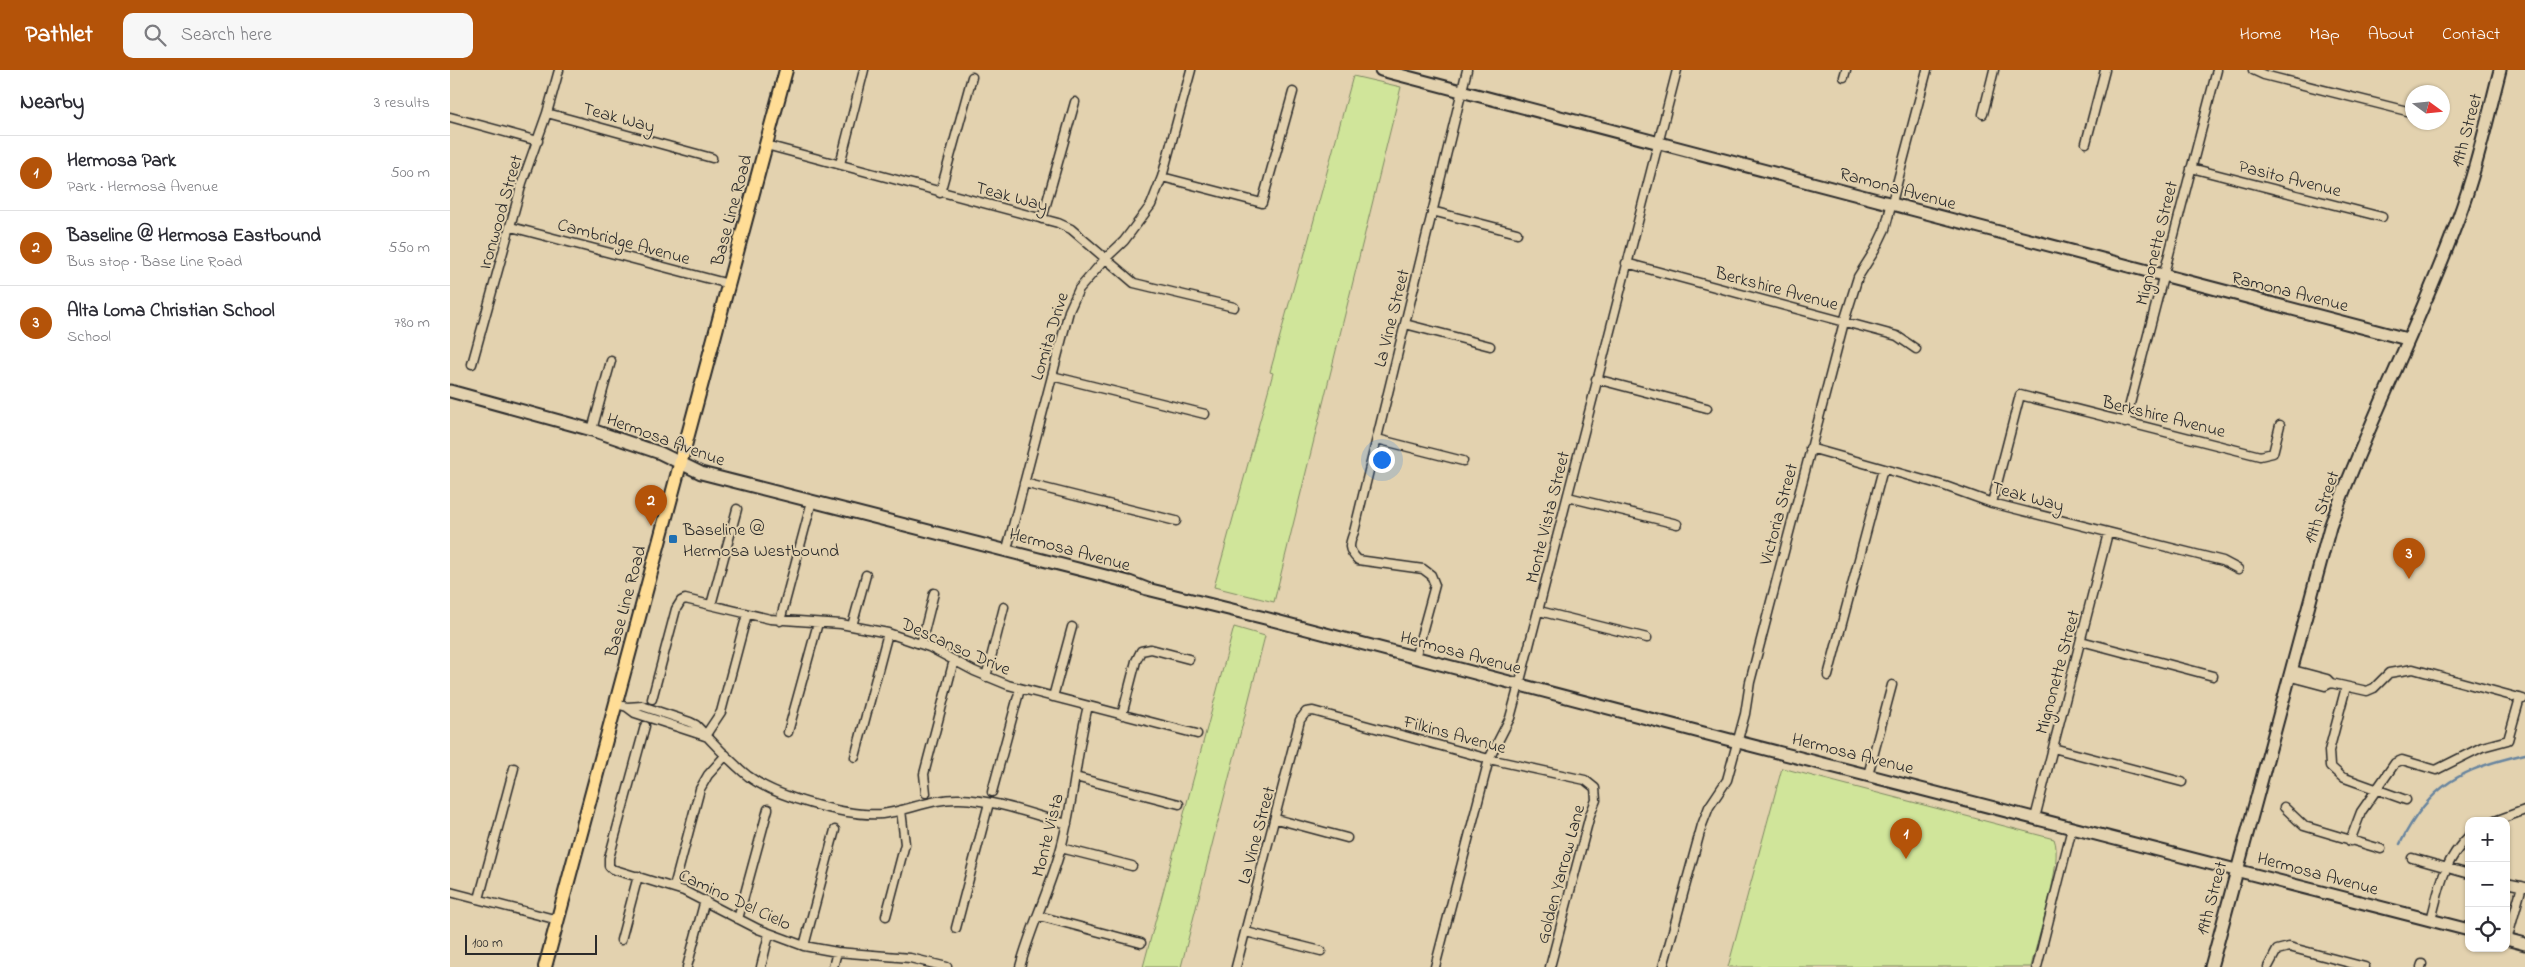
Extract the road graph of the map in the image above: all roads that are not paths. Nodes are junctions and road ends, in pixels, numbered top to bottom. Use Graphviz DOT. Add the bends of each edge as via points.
graph roads {
  1 [pos="559,70"];
  2 [pos="786,70"];
  3 [pos="864,70"];
  4 [pos="1191,70"];
  5 [pos="1381,70"];
  6 [pos="1467,70"];
  7 [pos="1677,70"];
  8 [pos="1927,70"];
  9 [pos="1994,70"];
  10 [pos="2105,70"];
  11 [pos="2217,70"];
  12 [pos="2253,70"];
  13 [pos="2500,70"];
  14 [pos="972,77"];
  15 [pos="1462,91"];
  16 [pos="1293,92"];
  17 [pos="1075,102"];
  18 [pos="2405,110"];
  19 [pos="547,113"];
  20 [pos="1983,114"];
  21 [pos="450,117"];
  22 [pos="538,140"];
  23 [pos="2086,142"];
  24 [pos="1658,143"];
  25 [pos="766,145"];
  26 [pos="712,158"];
  27 [pos="840,164"];
  28 [pos="2191,168"];
  29 [pos="1162,177"];
  30 [pos="940,192"];
  31 [pos="1891,205"];
  32 [pos="1432,211"];
  33 [pos="2382,218"];
  34 [pos="1042,219"];
  35 [pos="511,227"];
  36 [pos="1517,233"];
  37 [pos="1106,258"];
  38 [pos="1626,263"];
  39 [pos="2163,276"];
  40 [pos="729,284"];
  41 [pos="1234,307"];
  42 [pos="1844,322"];
  43 [pos="1405,324"];
  44 [pos="2407,339"];
  45 [pos="1490,346"];
  46 [pos="1916,349"];
  47 [pos="611,361"];
  48 [pos="472,364"];
  49 [pos="1052,376"];
  50 [pos="1596,379"];
  51 [pos="450,391"];
  52 [pos="1707,408"];
  53 [pos="1204,414"];
  54 [pos="2125,423"];
  55 [pos="2280,425"];
  56 [pos="592,430"];
  57 [pos="1377,439"];
  58 [pos="1810,448"];
  59 [pos="1463,461"];
  60 [pos="680,463"];
  61 [pos="1883,469"];
  62 [pos="1024,482"];
  63 [pos="1568,497"];
  64 [pos="812,501"];
  65 [pos="1992,502"];
  66 [pos="737,510"];
  67 [pos="1176,521"];
  68 [pos="1677,524"];
  69 [pos="2108,533"];
  70 [pos="1007,549"];
  71 [pos="2238,569"];
  72 [pos="866,575"];
  73 [pos="934,593"];
  74 [pos="711,605"];
  75 [pos="1004,607"];
  76 [pos="1539,611"];
  77 [pos="747,614"];
  78 [pos="780,620"];
  79 [pos="818,623"];
  80 [pos="852,626"];
  81 [pos="1072,627"];
  82 [pos="888,632"];
  83 [pos="1647,638"];
  84 [pos="2081,642"];
  85 [pos="921,644"];
  86 [pos="1415,658"];
  87 [pos="1189,659"];
  88 [pos="954,660"];
  89 [pos="2292,673"];
  90 [pos="986,676"];
  91 [pos="1828,676"];
  92 [pos="2213,676"];
  93 [pos="1519,685"];
  94 [pos="1892,685"];
  95 [pos="2346,687"];
  96 [pos="1020,689"];
  97 [pos="1053,697"];
  98 [pos="2523,699"];
  99 [pos="652,700"];
  100 [pos="622,706"];
  101 [pos="1088,706"];
  102 [pos="1306,712"];
  103 [pos="1122,715"];
  104 [pos="645,726"];
  105 [pos="788,732"];
  106 [pos="1197,734"];
  107 [pos="705,736"];
  108 [pos="1738,742"];
  109 [pos="2053,748"];
  110 [pos="726,755"];
  111 [pos="855,757"];
  112 [pos="1489,759"];
  113 [pos="514,768"];
  114 [pos="1868,775"];
  115 [pos="1075,777"];
  116 [pos="2182,782"];
  117 [pos="1595,788"];
  118 [pos="2375,790"];
  119 [pos="992,792"];
  120 [pos="926,793"];
  121 [pos="2406,800"];
  122 [pos="989,803"];
  123 [pos="1179,804"];
  124 [pos="2284,807"];
  125 [pos="768,809"];
  126 [pos="901,810"];
  127 [pos="2525,810"];
  128 [pos="2506,817"];
  129 [pos="2035,818"];
  130 [pos="1276,819"];
  131 [pos="1067,824"];
  132 [pos="2072,828"];
  133 [pos="835,830"];
  134 [pos="1347,838"];
  135 [pos="2465,840"];
  136 [pos="2350,841"];
  137 [pos="1061,848"];
  138 [pos="2381,849"];
  139 [pos="2412,858"];
  140 [pos="1132,866"];
  141 [pos="2444,868"];
  142 [pos="2237,870"];
  143 [pos="2465,873"];
  144 [pos="638,876"];
  145 [pos="2510,884"];
  146 [pos="2524,886"];
  147 [pos="674,887"];
  148 [pos="450,892"];
  149 [pos="479,899"];
  150 [pos="705,900"];
  151 [pos="886,916"];
  152 [pos="1039,916"];
  153 [pos="738,919"];
  154 [pos="558,920"];
  155 [pos="2431,920"];
  156 [pos="956,928"];
  157 [pos="2465,929"];
  158 [pos="2510,930"];
  159 [pos="1246,932"];
  160 [pos="769,934"];
  161 [pos="621,940"];
  162 [pos="2510,940"];
  163 [pos="1140,943"];
  164 [pos="2525,943"];
  165 [pos="804,946"];
  166 [pos="1321,951"];
  167 [pos="837,952"];
  168 [pos="910,958"];
  169 [pos="545,967"];
  170 [pos="687,967"];
  171 [pos="760,967"];
  172 [pos="833,967"];
  173 [pos="907,967"];
  174 [pos="947,967"];
  175 [pos="1020,967"];
  176 [pos="1236,967"];
  177 [pos="1435,967"];
  178 [pos="1550,967"];
  179 [pos="1663,967"];
  180 [pos="2037,967"];
  181 [pos="2211,967"];
  182 [pos="2268,967"];
  183 [pos="2365,967"];
  1 -- 19 [label="street, Ironwood Street"];
  2 -- 25 [label="main road, Base Line Road"];
  3 -- 27 [label="street"];
  4 -- 29 [label="street, Lomita Drive"];
  5 -- 15 [label="street, Ramona Avenue"];
  6 -- 15 [label="street, La Vine Street"];
  7 -- 24 [label="street, Monte Vista Street"];
  8 -- 31 [label="street, Victoria Street"];
  9 -- 20 [label="street"];
  10 -- 23 [label="street"];
  11 -- 28 [label="street, Mignonette Street"];
  12 -- 18 [label="street"];
  13 -- 44 [label="street, 19th Street" via="2458,220"];
  14 -- 30 [label="street"];
  15 -- 24 [label="street, Ramona Avenue"];
  15 -- 32 [label="street, La Vine Street"];
  16 -- 29 [label="street" via="1262,203"];
  17 -- 34 [label="street"];
  19 -- 22 [label="street, Ironwood Street"];
  19 -- 26 [label="street, Teak Way"];
  21 -- 22 [label="street"];
  22 -- 35 [label="street, Ironwood Street" via="522,183"];
  24 -- 31 [label="street, Ramona Avenue"];
  24 -- 38 [label="street, Monte Vista Street"];
  25 -- 27 [label="street, Teak Way"];
  25 -- 40 [label="main road, Base Line Road"];
  27 -- 30 [label="street, Teak Way"];
  28 -- 33 [label="street, Pasito Avenue"];
  28 -- 39 [label="street, Mignonette Street"];
  29 -- 37 [label="street, Lomita Drive" via="1138,224"];
  30 -- 34 [label="street, Teak Way"];
  31 -- 39 [label="street, Ramona Avenue"];
  31 -- 42 [label="street, Victoria Street" via="1885,229 1858,277"];
  32 -- 36 [label="street"];
  32 -- 43 [label="street, La Vine Street"];
  34 -- 37 [label="street, Teak Way" via="1071,229"];
  35 -- 40 [label="street, Cambridge Avenue"];
  35 -- 48 [label="street, Ironwood Street"];
  37 -- 41 [label="street, Teak Way" via="1134,283"];
  37 -- 49 [label="street, Lomita Drive" via="1079,289"];
  38 -- 42 [label="street, Berkshire Avenue"];
  38 -- 50 [label="street, Monte Vista Street"];
  39 -- 44 [label="street, Ramona Avenue"];
  39 -- 54 [label="street, Mignonette Street"];
  40 -- 60 [label="main road, Base Line Road"];
  42 -- 46 [label="street, Berkshire Avenue" via="1897,336"];
  42 -- 58 [label="street, Victoria Street"];
  43 -- 45 [label="street"];
  43 -- 57 [label="street, La Vine Street"];
  44 -- 89 [label="street, 19th Street" via="2348,476 2330,527"];
  47 -- 56 [label="street"];
  49 -- 53 [label="street"];
  49 -- 62 [label="street, Lomita Drive"];
  50 -- 52 [label="street"];
  50 -- 63 [label="street, Monte Vista Street"];
  51 -- 56 [label="street, Hermosa Avenue"];
  54 -- 55 [label="street, Berkshire Avenue" via="2260,456 2273,453"];
  54 -- 65 [label="street, Berkshire Avenue" via="2020,395"];
  56 -- 60 [label="street, Hermosa Avenue"];
  57 -- 59 [label="street"];
  57 -- 86 [label="street, La Vine Street" via="1348,545 1358,560 1423,569 1430,576 1435,586"];
  58 -- 61 [label="street, Teak Way"];
  58 -- 108 [label="street, Victoria Street" via="1750,682"];
  60 -- 64 [label="street, Hermosa Avenue" via="699,472"];
  60 -- 100 [label="main road, Base Line Road"];
  61 -- 65 [label="street, Teak Way"];
  61 -- 91 [label="street"];
  62 -- 67 [label="street"];
  62 -- 70 [label="street, Lomita Drive"];
  63 -- 68 [label="street"];
  63 -- 76 [label="street, Monte Vista Street"];
  64 -- 70 [label="street, Hermosa Avenue"];
  64 -- 78 [label="street"];
  65 -- 69 [label="street, Teak Way"];
  66 -- 74 [label="street"];
  69 -- 71 [label="street, Teak Way" via="2223,561"];
  69 -- 84 [label="street, Mignonette Street"];
  70 -- 86 [label="street, Hermosa Avenue" via="1147,589"];
  72 -- 80 [label="street"];
  73 -- 85 [label="street"];
  74 -- 77 [label="street, Descanso Drive"];
  74 -- 99 [label="street, Descanso Drive" via="685,599 676,609"];
  75 -- 90 [label="street"];
  76 -- 83 [label="street"];
  76 -- 93 [label="street, Monte Vista Street"];
  77 -- 78 [label="street, Descanso Drive"];
  77 -- 107 [label="street" via="721,712"];
  78 -- 79 [label="street, Descanso Drive"];
  79 -- 80 [label="street, Descanso Drive"];
  79 -- 105 [label="street"];
  80 -- 82 [label="street, Descanso Drive"];
  81 -- 97 [label="street"];
  82 -- 85 [label="street, Descanso Drive"];
  82 -- 111 [label="street"];
  84 -- 92 [label="street"];
  84 -- 109 [label="street, Mignonette Street"];
  85 -- 88 [label="street, Descanso Drive"];
  86 -- 93 [label="street, Hermosa Avenue"];
  87 -- 103 [label="street" via="1151,649 1141,651"];
  88 -- 90 [label="street, Descanso Drive"];
  88 -- 120 [label="street" via="924,774"];
  89 -- 95 [label="street" via="2327,679"];
  89 -- 142 [label="street, 19th Street"];
  90 -- 96 [label="street, Descanso Drive"];
  93 -- 108 [label="street, Hermosa Avenue"];
  93 -- 112 [label="street, Monte Vista Street" via="1510,718"];
  94 -- 114 [label="street"];
  95 -- 98 [label="street" via="2367,691 2389,673 2413,669"];
  95 -- 118 [label="street" via="2329,751 2330,766 2342,777"];
  96 -- 97 [label="street, Descanso Drive"];
  96 -- 119 [label="street"];
  97 -- 101 [label="street, Descanso Drive"];
  98 -- 118 [label="street" via="2508,740 2482,747 2436,770 2402,760 2395,764"];
  100 -- 107 [label="street" via="635,714"];
  100 -- 107 [label="street" via="638,705 672,715 696,725"];
  100 -- 154 [label="main road, Base Line Road"];
  101 -- 103 [label="street, Descanso Drive"];
  101 -- 115 [label="street, Monte Vista"];
  102 -- 112 [label="street, Filkins Avenue" via="1314,711"];
  102 -- 130 [label="street, La Vine Street" via="1300,720"];
  103 -- 106 [label="street, Descanso Drive"];
  104 -- 144 [label="street, Camino Del Cielo" via="609,858 612,868"];
  107 -- 110 [label="street"];
  108 -- 114 [label="street, Hermosa Avenue"];
  108 -- 179 [label="street, Victoria Street" via="1727,780 1709,807 1702,825"];
  109 -- 116 [label="street"];
  109 -- 129 [label="street, Mignonette Street"];
  110 -- 126 [label="street" via="746,775 777,792 856,813"];
  110 -- 147 [label="street" via="700,789"];
  112 -- 117 [label="street, Filkins Avenue" via="1585,780"];
  112 -- 177 [label="street, Monte Vista Street"];
  113 -- 149 [label="street"];
  114 -- 129 [label="street, Hermosa Avenue"];
  115 -- 123 [label="street"];
  115 -- 131 [label="street, Monte Vista"];
  117 -- 178 [label="street, Golden Yarrow Lane" via="1596,800"];
  118 -- 121 [label="street"];
  118 -- 136 [label="street" via="2358,816"];
  122 -- 126 [label="street" via="952,799"];
  122 -- 131 [label="street"];
  122 -- 156 [label="street"];
  124 -- 136 [label="street" via="2304,826"];
  125 -- 153 [label="street"];
  126 -- 151 [label="street" via="905,844"];
  127 -- 128 [label="street"];
  129 -- 132 [label="street, Hermosa Avenue"];
  130 -- 134 [label="street"];
  130 -- 159 [label="street, La Vine Street"];
  131 -- 137 [label="street, Monte Vista"];
  132 -- 142 [label="street, Hermosa Avenue"];
  132 -- 180 [label="street"];
  133 -- 165 [label="street"];
  135 -- 141 [label="street"];
  136 -- 138 [label="street"];
  137 -- 140 [label="street"];
  137 -- 152 [label="street, Monte Vista"];
  139 -- 141 [label="street"];
  141 -- 143 [label="street"];
  141 -- 155 [label="street"];
  142 -- 155 [label="street, Hermosa Avenue"];
  142 -- 181 [label="street, 19th Street"];
  144 -- 147 [label="street, Camino Del Cielo"];
  144 -- 161 [label="street"];
  145 -- 146 [label="street"];
  146 -- 158 [label="street"];
  147 -- 150 [label="street, Camino Del Cielo"];
  148 -- 149 [label="street"];
  149 -- 154 [label="street"];
  150 -- 153 [label="street, Camino Del Cielo"];
  150 -- 170 [label="street"];
  152 -- 163 [label="street"];
  152 -- 175 [label="street, Monte Vista"];
  153 -- 160 [label="street, Camino Del Cielo"];
  154 -- 169 [label="main road, Base Line Road"];
  155 -- 157 [label="street, Hermosa Avenue"];
  159 -- 166 [label="street"];
  159 -- 176 [label="street, La Vine Street"];
  160 -- 165 [label="street, Camino Del Cielo"];
  160 -- 171 [label="street"];
  162 -- 164 [label="street"];
  165 -- 167 [label="street, Camino Del Cielo"];
  167 -- 168 [label="street, Camino Del Cielo"];
  167 -- 172 [label="street"];
  168 -- 173 [label="street"];
  168 -- 174 [label="street, Camino Del Cielo"];
  182 -- 183 [label="street" via="2277,950 2289,947"];
}
